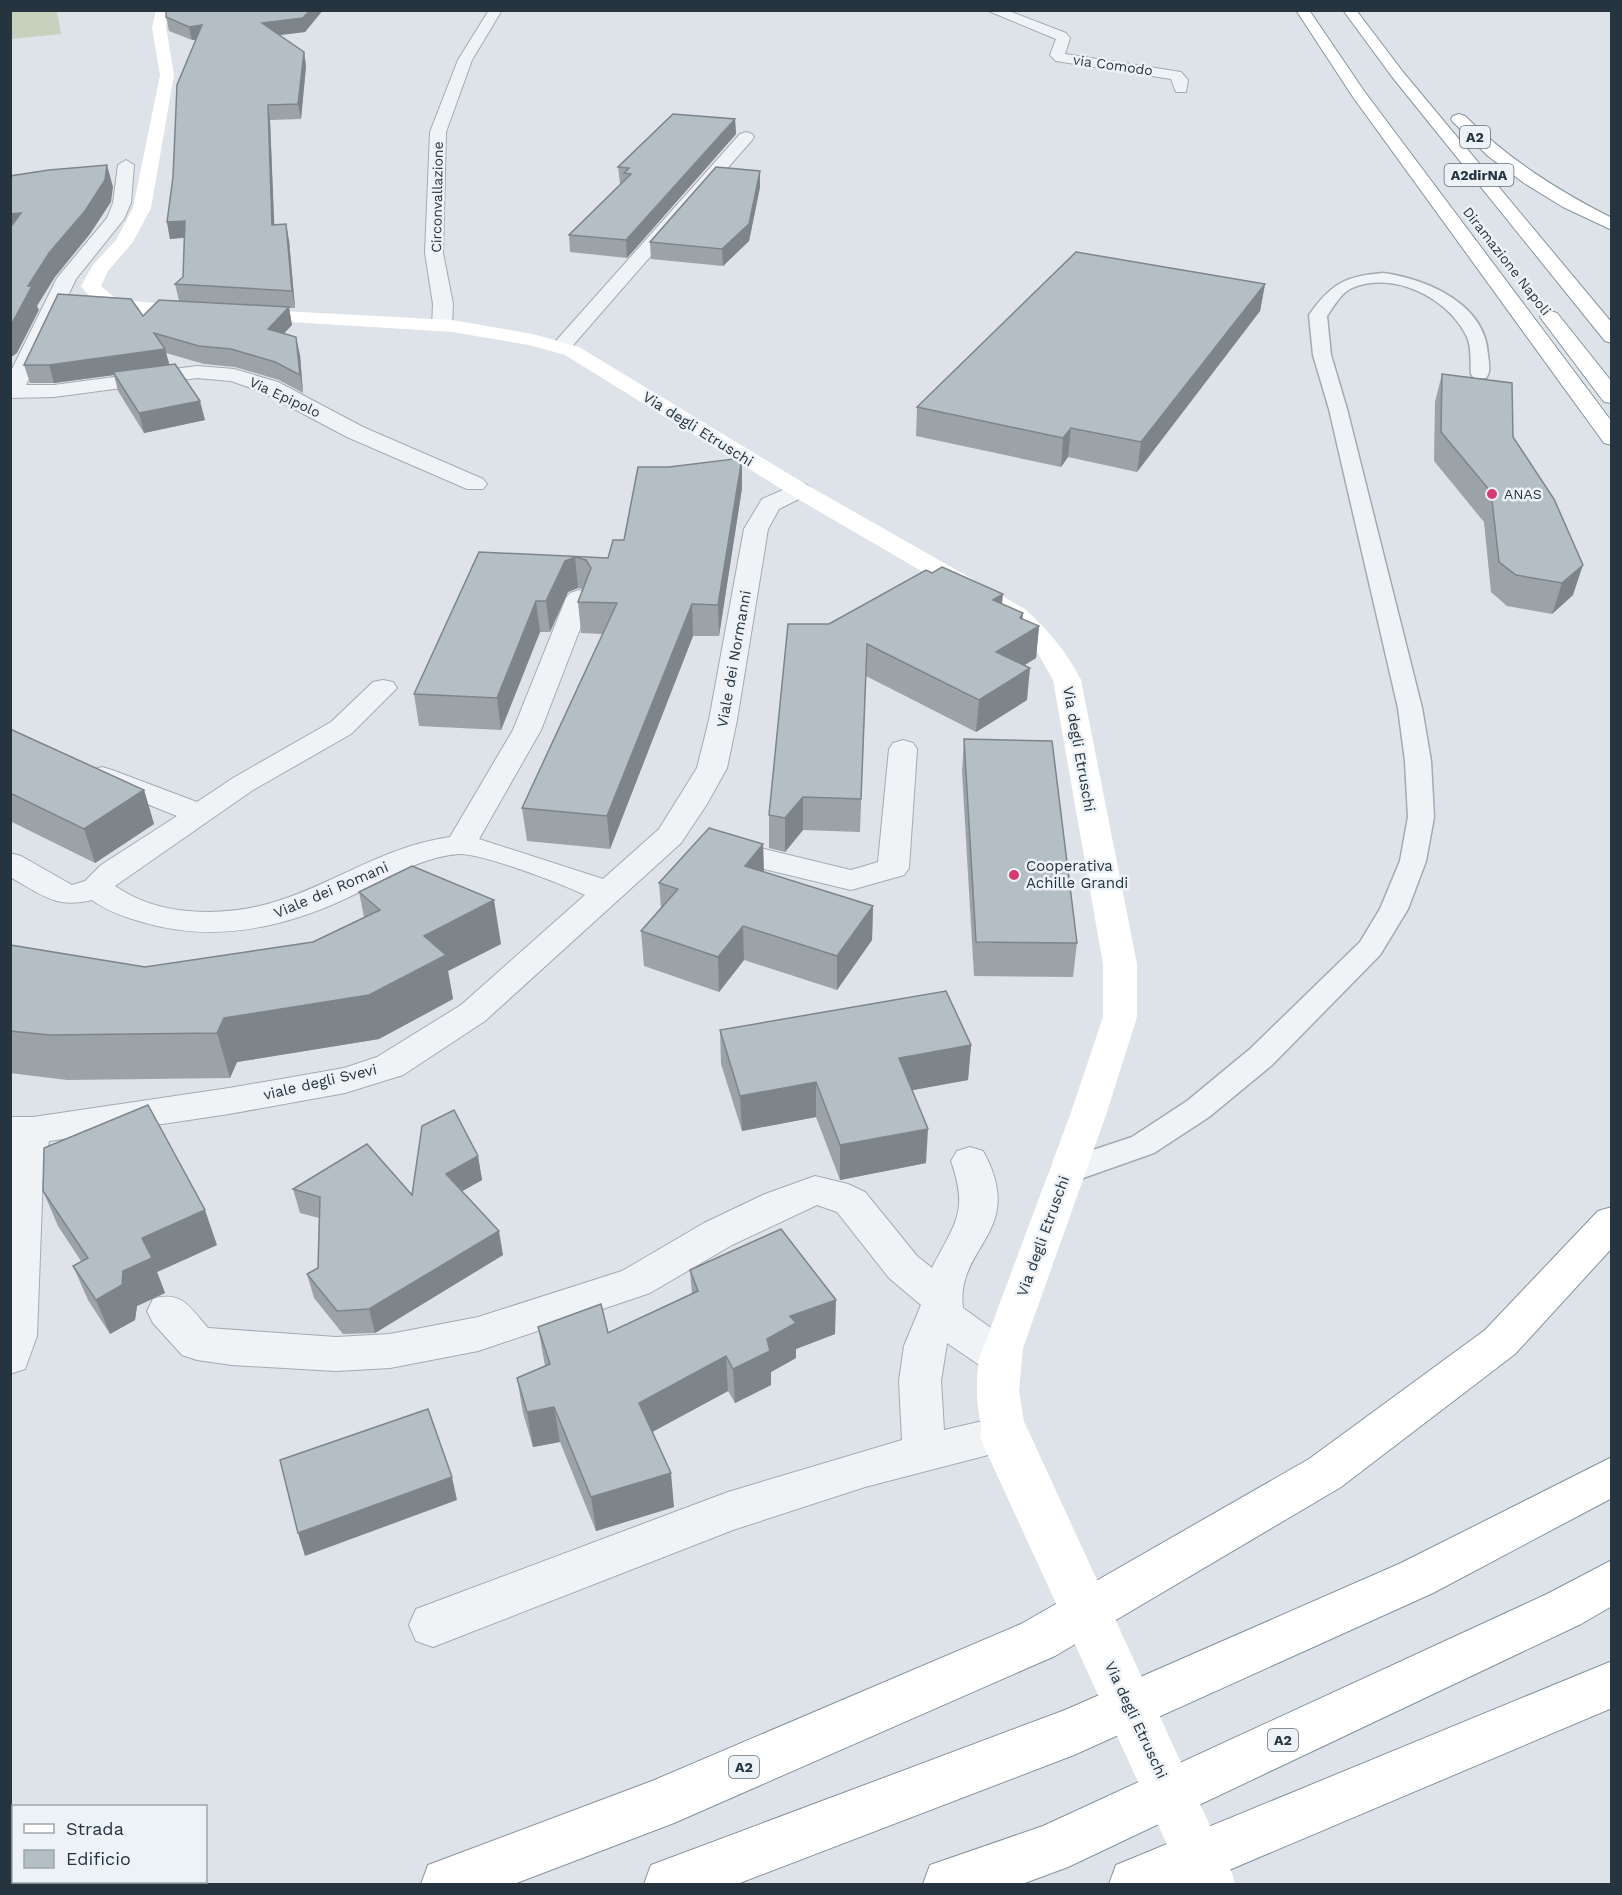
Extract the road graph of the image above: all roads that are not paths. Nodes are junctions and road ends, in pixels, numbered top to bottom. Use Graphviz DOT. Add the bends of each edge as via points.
graph roads {
  1 [pos="163,10"];
  2 [pos="496,10"];
  3 [pos="992,10"];
  4 [pos="1302,10"];
  5 [pos="1316,10"];
  6 [pos="1349,10"];
  7 [pos="1181,89"];
  8 [pos="1449,108"];
  9 [pos="746,137"];
  10 [pos="1425,157"];
  11 [pos="118,174"];
  12 [pos="722,184"];
  13 [pos="1611,225"];
  14 [pos="92,292"];
  15 [pos="59,295"];
  16 [pos="1540,304"];
  17 [pos="442,326"];
  18 [pos="1611,337"];
  19 [pos="566,349"];
  20 [pos="1480,374"];
  21 [pos="10,391"];
  22 [pos="1611,397"];
  23 [pos="1611,438"];
  24 [pos="475,484"];
  25 [pos="799,490"];
  26 [pos="579,598"];
  27 [pos="383,688"];
  28 [pos="903,749"];
  29 [pos="74,765"];
  30 [pos="200,814"];
  31 [pos="670,836"];
  32 [pos="461,845"];
  33 [pos="10,863"];
  34 [pos="99,888"];
  35 [pos="606,892"];
  36 [pos="22,1130"];
  37 [pos="970,1161"];
  38 [pos="1066,1172"];
  39 [pos="1611,1222"];
  40 [pos="943,1300"];
  41 [pos="167,1311"];
  42 [pos="10,1357"];
  43 [pos="1000,1357"];
  44 [pos="1004,1434"];
  45 [pos="924,1454"];
  46 [pos="1611,1476"];
  47 [pos="1611,1581"];
  48 [pos="434,1625"];
  49 [pos="1611,1684"];
  50 [pos="447,1884"];
  51 [pos="670,1884"];
  52 [pos="949,1884"];
  53 [pos="1135,1884"];
  54 [pos="1211,1884"];
  1 -- 14 [label="main road" via="159,27 167,75 142,208 124,242 94,279"];
  2 -- 17 [label="street, Circonvallazione" via="465,60 438,132 434,253 443,304"];
  3 -- 7 [label="street, via Comodo" via="1061,36 1057,55 1060,58 1176,75"];
  4 -- 23 [label="main road" via="1358,94"];
  5 -- 10 [label="main road, A2dirNA"];
  6 -- 18 [label="main road, A2dirNA"];
  8 -- 13 [label="main road, A2" via="1506,165"];
  9 -- 19 [label="street"];
  11 -- 15 [label="street" via="122,203 114,219 67,278"];
  12 -- 19 [label="street"];
  14 -- 15 [label="street"];
  14 -- 17 [label="main road, Via degli Etruschi" via="106,302 131,307"];
  15 -- 21 [label="street"];
  16 -- 22 [label="main road, Diramazione Napoli"];
  17 -- 19 [label="main road, Via degli Etruschi" via="505,332"];
  19 -- 25 [label="main road, Via degli Etruschi"];
  20 -- 38 [label="lane" via="1478,340 1467,319 1450,302 1427,289 1387,279 1356,281 1343,286 1318,315 1322,355 1410,708 1421,817 1413,861 1394,909 1370,948 1261,1057 1198,1109 1143,1144"];
  21 -- 24 [label="street, Via Epipolo" via="54,391 197,372 234,375 270,387 355,432"];
  25 -- 31 [label="street, Viale dei Normanni" via="770,504 756,529 712,768"];
  25 -- 38 [label="main road, Via degli Etruschi" via="1016,615 1052,651 1067,680 1120,964 1121,991 1120,1017 1109,1054"];
  26 -- 32 [label="street" via="527,730 475,814"];
  27 -- 30 [label="street" via="341,728 243,784"];
  28 -- 31 [label="street" via="893,868 851,880"];
  29 -- 30 [label="street"];
  30 -- 34 [label="street" via="112,872"];
  31 -- 35 [label="street, Viale dei Normanni"];
  32 -- 34 [label="street, Viale dei Romani" via="391,864 287,912 242,922 175,921 146,913"];
  32 -- 35 [label="street" via="559,872"];
  33 -- 34 [label="street" via="61,892 72,895"];
  35 -- 36 [label="street, viale degli Svevi" via="473,1013 390,1066 345,1080 229,1101"];
  36 -- 42 [label="street" via="24,1175 16,1336"];
  37 -- 40 [label="street" via="980,1192 980,1208 951,1267"];
  38 -- 43 [label="main road, Via degli Etruschi"];
  39 -- 50 [label="main road, A2" via="1500,1342 1325,1473 1038,1640 656,1805"];
  40 -- 41 [label="street" via="903,1267 851,1202 815,1190 718,1234 636,1282 478,1334 390,1351 280,1352 197,1343"];
  40 -- 43 [label="street" via="943,1312 949,1322"];
  40 -- 45 [label="street" via="925,1346 920,1381"];
  43 -- 44 [label="main road, Via degli Etruschi" via="997,1402"];
  44 -- 45 [label="street"];
  44 -- 54 [label="main road, Via degli Etruschi, bridge"];
  45 -- 48 [label="street" via="865,1468 729,1512"];
  46 -- 51 [label="main road" via="1417,1578 1074,1731"];
  47 -- 52 [label="main road, A2" via="1564,1609 1050,1849"];
  49 -- 53 [label="main road"];
}
